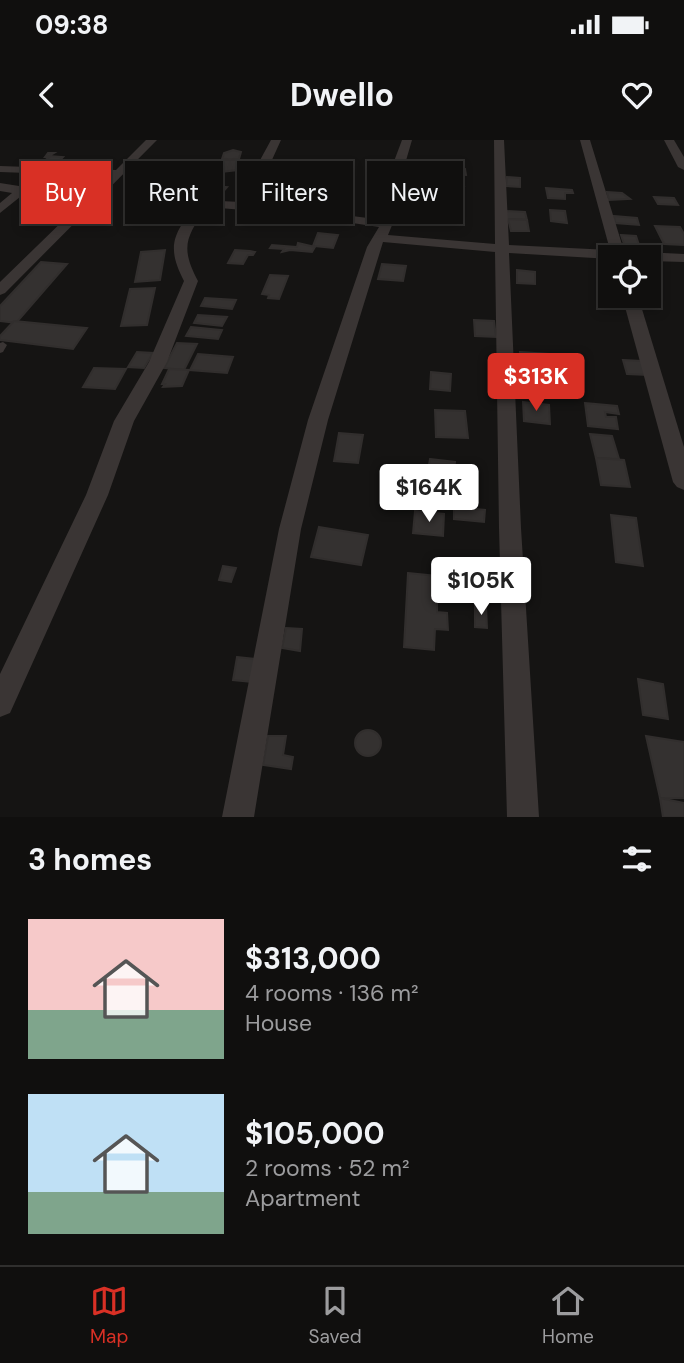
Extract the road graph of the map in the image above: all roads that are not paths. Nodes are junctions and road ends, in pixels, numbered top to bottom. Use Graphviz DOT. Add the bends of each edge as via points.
graph roads {
  1 [pos="152,140"];
  2 [pos="276,140"];
  3 [pos="407,140"];
  4 [pos="499,140"];
  5 [pos="585,140"];
  6 [pos="669,140"];
  7 [pos="266,161"];
  8 [pos="684,167"];
  9 [pos="0,169"];
  10 [pos="116,173"];
  11 [pos="0,187"];
  12 [pos="237,205"];
  13 [pos="0,209"];
  14 [pos="344,224"];
  15 [pos="383,231"];
  16 [pos="616,245"];
  17 [pos="503,249"];
  18 [pos="598,255"];
  19 [pos="661,257"];
  20 [pos="684,258"];
  21 [pos="0,290"];
  22 [pos="633,308"];
  23 [pos="684,482"];
  24 [pos="0,704"];
  25 [pos="238,817"];
  26 [pos="523,817"];
  1 -- 10 [label="street"];
  2 -- 7 [label="street"];
  3 -- 15 [label="street" via="399,164 401,190"];
  4 -- 17 [label="street"];
  5 -- 16 [label="street"];
  6 -- 8 [label="street"];
  9 -- 10 [label="street"];
  10 -- 21 [label="street"];
  11 -- 13 [label="street" via="15,188 19,193"];
  12 -- 24 [label="street" via="204,203 178,242 179,261 191,281"];
  14 -- 15 [label="street"];
  15 -- 17 [label="street"];
  15 -- 25 [label="street" via="318,420 290,529"];
  17 -- 18 [label="street"];
  17 -- 26 [label="street"];
  19 -- 20 [label="street"];
  22 -- 23 [label="street"];
}
